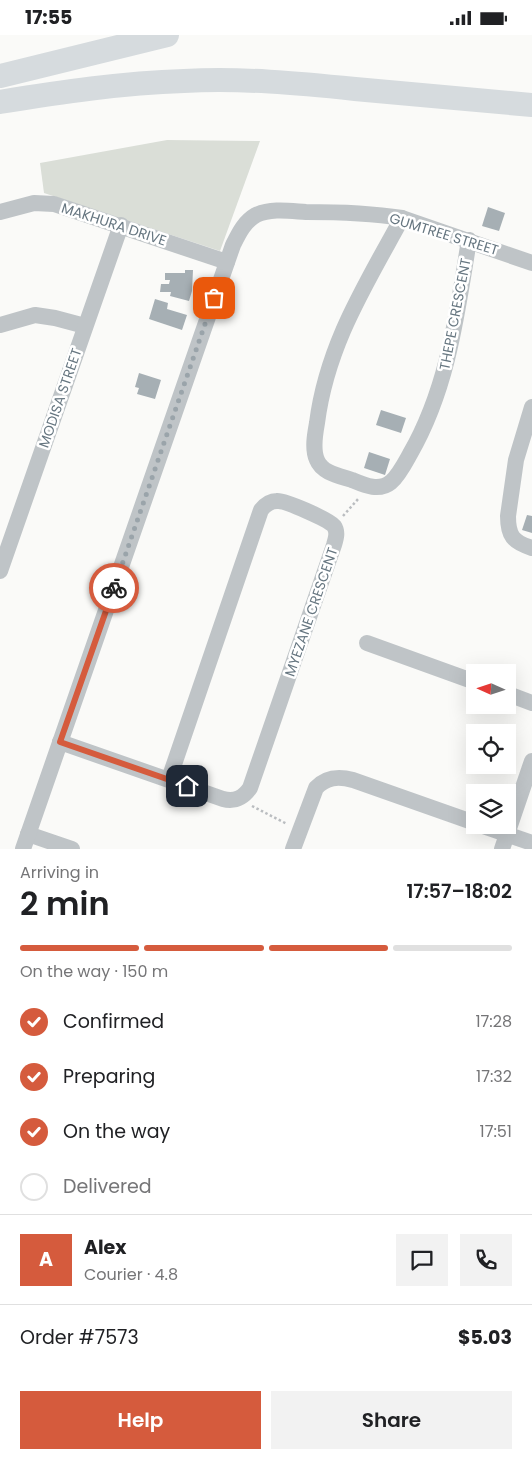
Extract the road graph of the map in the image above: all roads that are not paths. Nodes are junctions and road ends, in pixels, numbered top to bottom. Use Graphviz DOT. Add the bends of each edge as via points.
graph roads {
  1 [pos="167,35"];
  2 [pos="0,76"];
  3 [pos="0,103"];
  4 [pos="532,105"];
  5 [pos="0,212"];
  6 [pos="402,218"];
  7 [pos="121,225"];
  8 [pos="469,241"];
  9 [pos="227,262"];
  10 [pos="532,263"];
  11 [pos="0,325"];
  12 [pos="85,326"];
  13 [pos="532,407"];
  14 [pos="532,548"];
  15 [pos="0,571"];
  16 [pos="367,643"];
  17 [pos="466,679"];
  18 [pos="516,697"];
  19 [pos="532,703"];
  20 [pos="60,742"];
  21 [pos="532,761"];
  22 [pos="169,779"];
  23 [pos="466,820"];
  24 [pos="493,834"];
  25 [pos="26,842"];
  26 [pos="505,842"];
  27 [pos="532,843"];
  28 [pos="72,849"];
  29 [pos="293,849"];
  1 -- 2 [label="highway"];
  3 -- 4 [label="highway" via="132,84 231,81 302,84"];
  5 -- 7 [label="street, MAKHURA DRIVE" via="29,204 54,204"];
  6 -- 8 [label="street, GUMTREE STREET"];
  6 -- 8 [label="street, THEPE CRESCENT" via="352,309 323,386 315,454 324,469 338,476 373,487 385,485 395,478 416,443 449,356"];
  6 -- 9 [label="street, GUMTREE STREET" via="347,212 266,213 252,218 240,230"];
  7 -- 9 [label="street, MAKHURA DRIVE"];
  7 -- 12 [label="street, MODISA STREET"];
  8 -- 10 [label="street, GUMTREE STREET"];
  9 -- 20 [label="street"];
  11 -- 12 [label="street" via="35,315"];
  12 -- 15 [label="street, MODISA STREET"];
  13 -- 14 [label="street" via="516,460 508,524 514,540"];
  16 -- 17 [label="street"];
  18 -- 19 [label="street"];
  20 -- 22 [label="street"];
  20 -- 25 [label="street"];
  21 -- 26 [label="street"];
  22 -- 22 [label="street, MYEZANE CRESCENT" via="231,801 240,798 250,788 334,545 335,528 322,518 280,501 268,503 261,510"];
  23 -- 29 [label="street" via="353,780 337,778 322,782 316,788"];
  24 -- 26 [label="street"];
  25 -- 28 [label="street"];
  26 -- 27 [label="street"];
}
